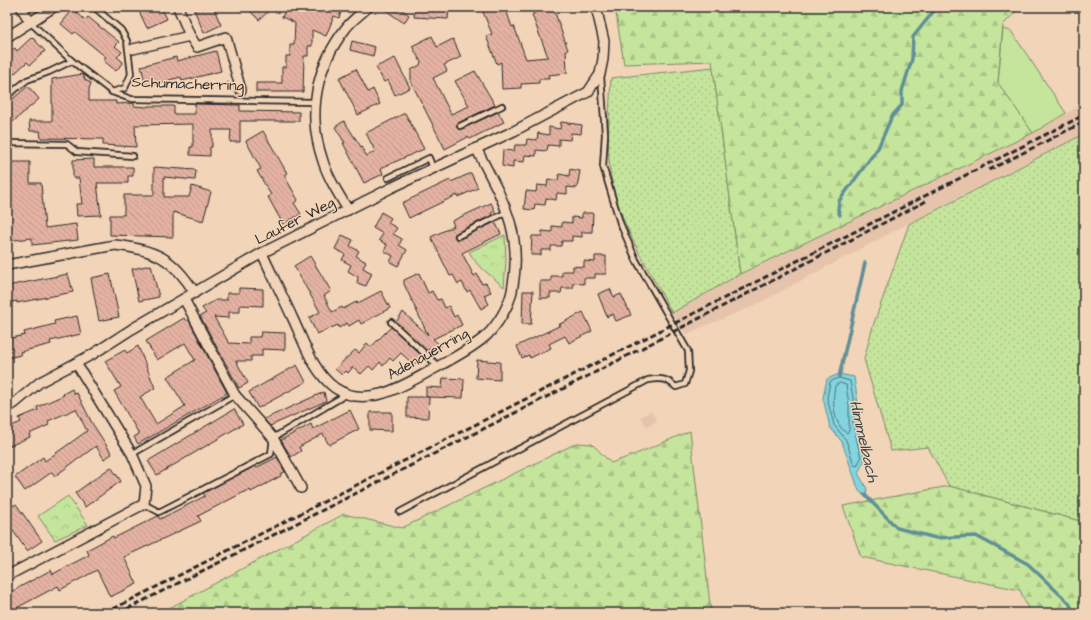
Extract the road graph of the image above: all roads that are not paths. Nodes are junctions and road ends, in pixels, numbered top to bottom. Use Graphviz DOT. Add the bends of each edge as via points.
graph roads {
  1 [pos="21,7"];
  2 [pos="54,7"];
  3 [pos="94,7"];
  4 [pos="178,7"];
  5 [pos="368,7"];
  6 [pos="596,7"];
  7 [pos="30,22"];
  8 [pos="190,36"];
  9 [pos="7,37"];
  10 [pos="133,49"];
  11 [pos="72,61"];
  12 [pos="600,74"];
  13 [pos="241,90"];
  14 [pos="112,92"];
  15 [pos="7,96"];
  16 [pos="315,102"];
  17 [pos="502,106"];
  18 [pos="460,126"];
  19 [pos="7,143"];
  20 [pos="476,148"];
  21 [pos="133,156"];
  22 [pos="433,168"];
  23 [pos="388,178"];
  24 [pos="348,210"];
  25 [pos="507,212"];
  26 [pos="458,236"];
  27 [pos="262,253"];
  28 [pos="7,265"];
  29 [pos="195,293"];
  30 [pos="184,299"];
  31 [pos="391,322"];
  32 [pos="76,363"];
  33 [pos="438,366"];
  34 [pos="347,394"];
  35 [pos="235,395"];
  36 [pos="8,404"];
  37 [pos="273,438"];
  38 [pos="132,454"];
  39 [pos="302,490"];
  40 [pos="144,504"];
  41 [pos="400,512"];
  42 [pos="7,576"];
  1 -- 7 [label="street, Schumacherring"];
  2 -- 7 [label="street"];
  3 -- 14 [label="lane" via="121,30 126,41 131,74 125,88"];
  4 -- 8 [label="street"];
  5 -- 16 [label="street" via="346,28 327,57"];
  6 -- 12 [label="street" via="604,41"];
  7 -- 9 [label="street"];
  7 -- 11 [label="lane, Schumacherring"];
  8 -- 10 [label="street"];
  8 -- 13 [label="street" via="197,47 226,37"];
  11 -- 14 [label="lane, Schumacherring"];
  11 -- 15 [label="lane" via="28,80"];
  12 -- 20 [label="street, Laufer Weg" via="588,92 576,100"];
  12 -- 41 [label="lane" via="605,134 604,166 620,223 636,260 688,351 690,371 685,384 676,387 661,378 648,380"];
  14 -- 16 [label="lane, Schumacherring" via="131,99"];
  16 -- 24 [label="street" via="314,125 322,158"];
  17 -- 18 [label="lane"];
  19 -- 21 [label="lane" via="67,144 76,152"];
  20 -- 22 [label="street, Laufer Weg"];
  20 -- 25 [label="street, Adenauerring"];
  22 -- 23 [label="lane" via="429,158"];
  22 -- 24 [label="street, Laufer Weg"];
  24 -- 27 [label="street, Laufer Weg"];
  25 -- 26 [label="lane"];
  25 -- 33 [label="street, Adenauerring" via="515,236 516,252 513,286 508,303 488,335 471,348"];
  27 -- 29 [label="street, Laufer Weg"];
  27 -- 34 [label="street, Adenauerring" via="313,361 327,381"];
  28 -- 29 [label="street" via="115,244 156,254 167,260 182,273"];
  29 -- 30 [label="street, Laufer Weg"];
  30 -- 32 [label="street, Laufer Weg"];
  30 -- 35 [label="street"];
  31 -- 33 [label="lane"];
  32 -- 36 [label="street, Laufer Weg" via="40,382"];
  32 -- 38 [label="street"];
  33 -- 34 [label="street, Adenauerring" via="394,390 371,396"];
  34 -- 37 [label="lane"];
  35 -- 37 [label="street"];
  35 -- 38 [label="lane"];
  37 -- 39 [label="street"];
  37 -- 40 [label="lane" via="271,454 159,512"];
  38 -- 40 [label="street" via="146,486"];
  40 -- 42 [label="street"];
}
